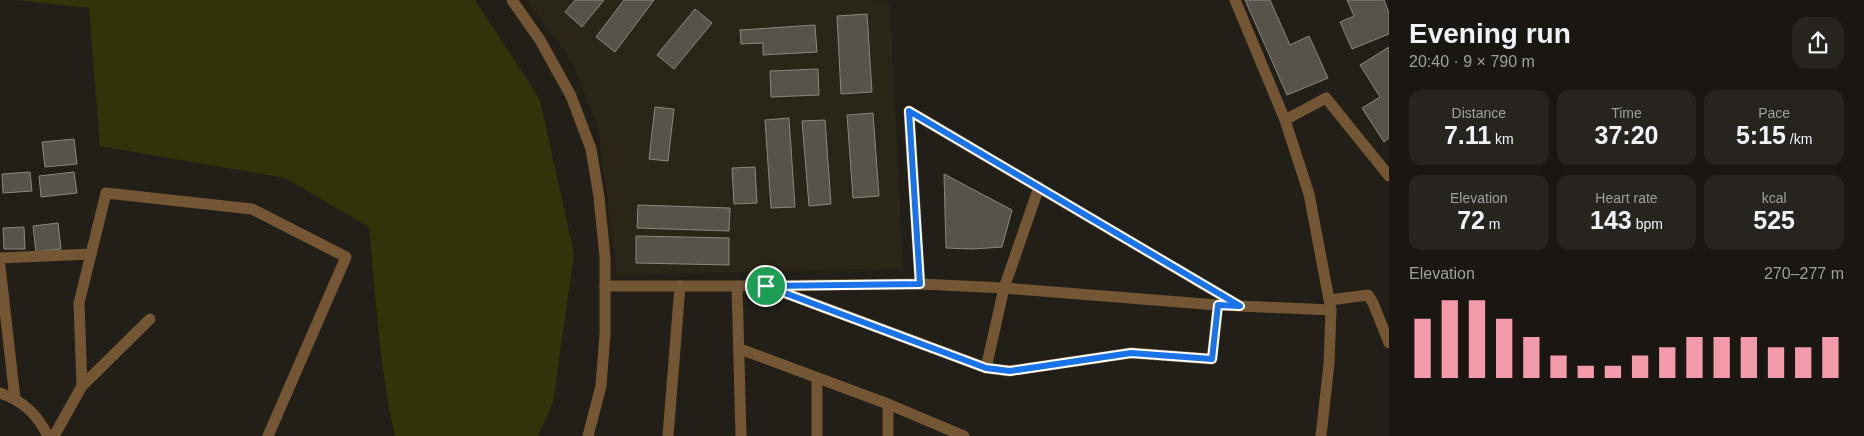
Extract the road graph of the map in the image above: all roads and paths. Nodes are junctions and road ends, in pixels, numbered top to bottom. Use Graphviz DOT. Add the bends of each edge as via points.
graph roads {
  1 [pos="512,0"];
  2 [pos="1235,0"];
  3 [pos="1285,120"];
  4 [pos="1389,176"];
  5 [pos="1039,187"];
  6 [pos="91,254"];
  7 [pos="0,258"];
  8 [pos="0,266"];
  9 [pos="920,284"];
  10 [pos="605,286"];
  11 [pos="680,286"];
  12 [pos="737,286"];
  13 [pos="766,286"];
  14 [pos="1004,288"];
  15 [pos="1218,305"];
  16 [pos="1330,305"];
  17 [pos="1240,306"];
  18 [pos="150,319"];
  19 [pos="1389,343"];
  20 [pos="740,349"];
  21 [pos="986,368"];
  22 [pos="817,378"];
  23 [pos="82,386"];
  24 [pos="0,393"];
  25 [pos="15,399"];
  26 [pos="888,404"];
  27 [pos="48,436"];
  28 [pos="54,436"];
  29 [pos="268,436"];
  30 [pos="588,436"];
  31 [pos="668,436"];
  32 [pos="741,436"];
  33 [pos="817,436"];
  34 [pos="888,436"];
  35 [pos="964,436"];
  36 [pos="1321,436"];
  1 -- 10 [label="street" via="540,40 571,96 591,149 599,197"];
  2 -- 3 [label="street"];
  3 -- 4 [label="street" via="1326,98"];
  3 -- 16 [label="street" via="1309,194"];
  5 -- 9 [label="street" via="909,111"];
  5 -- 14 [label="street"];
  5 -- 17 [label="street"];
  6 -- 7 [label="street"];
  6 -- 23 [label="street" via="79,303"];
  6 -- 29 [label="street" via="106,193 252,209 346,257"];
  8 -- 25 [label="street"];
  9 -- 13 [label="street"];
  9 -- 14 [label="street"];
  10 -- 11 [label="street"];
  10 -- 30 [label="street" via="606,334 601,386"];
  11 -- 12 [label="street"];
  11 -- 31 [label="street"];
  12 -- 13 [label="street"];
  12 -- 20 [label="street"];
  13 -- 21 [label="street"];
  14 -- 15 [label="street"];
  14 -- 21 [label="street"];
  15 -- 17 [label="street"];
  15 -- 21 [label="street" via="1212,359 1131,353 1010,371"];
  16 -- 17 [label="street"];
  16 -- 19 [label="street" via="1368,295"];
  16 -- 36 [label="street" via="1329,364"];
  18 -- 23 [label="street"];
  20 -- 22 [label="street"];
  20 -- 32 [label="street"];
  22 -- 26 [label="street"];
  22 -- 33 [label="street"];
  23 -- 28 [label="street"];
  24 -- 25 [label="street"];
  25 -- 27 [label="street" via="33,412"];
  26 -- 34 [label="street"];
  26 -- 35 [label="street"];
}
